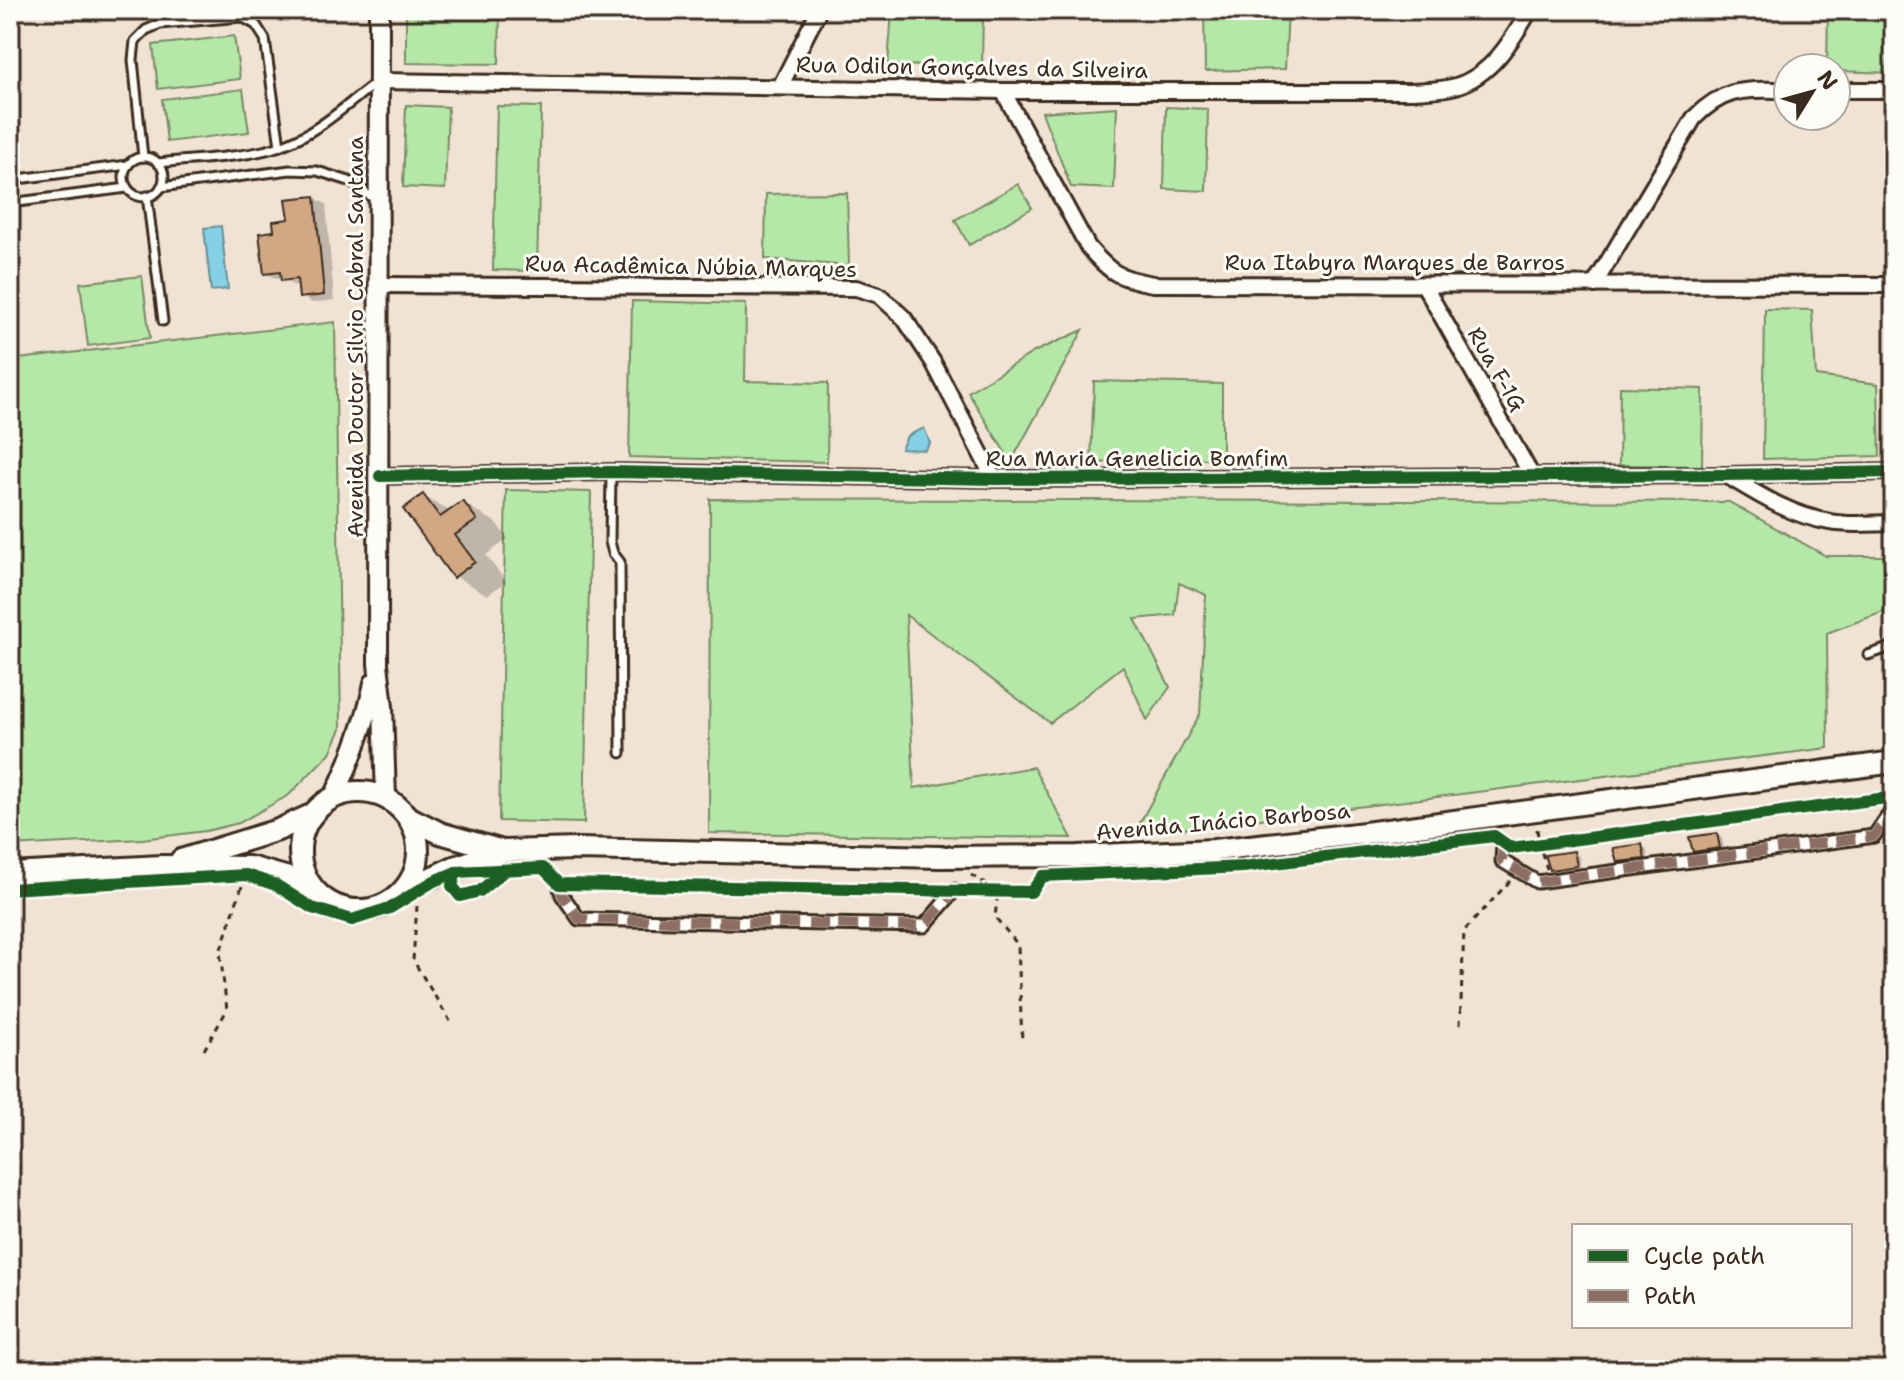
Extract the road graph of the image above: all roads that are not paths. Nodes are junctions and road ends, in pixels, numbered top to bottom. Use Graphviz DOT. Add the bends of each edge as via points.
graph roads {
  1 [pos="379,10"];
  2 [pos="819,10"];
  3 [pos="1530,10"];
  4 [pos="379,81"];
  5 [pos="780,87"];
  6 [pos="1772,90"];
  7 [pos="1852,90"];
  8 [pos="1894,90"];
  9 [pos="1003,91"];
  10 [pos="280,146"];
  11 [pos="143,157"];
  12 [pos="158,163"];
  13 [pos="128,165"];
  14 [pos="10,180"];
  15 [pos="161,187"];
  16 [pos="127,188"];
  17 [pos="147,196"];
  18 [pos="378,202"];
  19 [pos="10,203"];
  20 [pos="380,285"];
  21 [pos="1424,285"];
  22 [pos="1594,285"];
  23 [pos="1894,285"];
  24 [pos="163,321"];
  25 [pos="611,472"];
  26 [pos="1894,472"];
  27 [pos="1726,475"];
  28 [pos="380,476"];
  29 [pos="1532,476"];
  30 [pos="994,479"];
  31 [pos="1894,523"];
  32 [pos="1894,646"];
  33 [pos="1868,655"];
  34 [pos="378,664"];
  35 [pos="621,753"];
  36 [pos="1894,762"];
  37 [pos="334,797"];
  38 [pos="386,798"];
  39 [pos="1894,807"];
  40 [pos="313,814"];
  41 [pos="408,817"];
  42 [pos="1503,843"];
  43 [pos="503,851"];
  44 [pos="162,866"];
  45 [pos="10,874"];
  46 [pos="310,884"];
  47 [pos="559,884"];
  48 [pos="955,890"];
  49 [pos="411,897"];
  1 -- 4 [label="street, Avenida Doutor Silvio Cabral Santana"];
  2 -- 5 [label="street"];
  3 -- 9 [label="street, Rua Odilon Gonçalves da Silveira" via="1490,67 1456,86 1412,91"];
  4 -- 5 [label="street, Rua Odilon Gonçalves da Silveira"];
  4 -- 10 [label="lane" via="321,126"];
  4 -- 18 [label="street, Avenida Doutor Silvio Cabral Santana"];
  5 -- 9 [label="street, Rua Odilon Gonçalves da Silveira"];
  6 -- 22 [label="street" via="1730,93 1710,102 1694,118"];
  7 -- 8 [label="street"];
  9 -- 21 [label="street, Rua Itabyra Marques de Barros" via="1088,247 1104,266 1126,279 1153,284"];
  10 -- 11 [label="lane" via="265,39 242,17 215,19 160,24 135,41"];
  10 -- 12 [label="lane"];
  11 -- 12 [label="lane"];
  11 -- 13 [label="lane"];
  12 -- 15 [label="lane" via="164,175"];
  13 -- 14 [label="lane"];
  13 -- 16 [label="lane"];
  15 -- 17 [label="lane"];
  15 -- 18 [label="lane" via="317,171 349,181"];
  16 -- 17 [label="lane"];
  16 -- 19 [label="lane"];
  17 -- 24 [label="lane"];
  18 -- 20 [label="street, Avenida Doutor Silvio Cabral Santana"];
  20 -- 28 [label="street, Avenida Doutor Silvio Cabral Santana"];
  20 -- 30 [label="street, Rua Acadêmica Núbia Marques" via="856,288 879,295 904,318 933,362"];
  21 -- 22 [label="street, Rua Itabyra Marques de Barros"];
  21 -- 29 [label="street, Rua F-1G"];
  22 -- 23 [label="street, Rua Itabyra Marques de Barros"];
  25 -- 28 [label="street, Rua Maria Genelicia Bomfim"];
  25 -- 30 [label="street, Rua Maria Genelicia Bomfim"];
  25 -- 35 [label="lane" via="610,542 620,562"];
  26 -- 27 [label="street, Rua Maria Genelicia Bomfim"];
  27 -- 29 [label="street, Rua Maria Genelicia Bomfim"];
  27 -- 31 [label="street" via="1796,513 1831,523"];
  28 -- 34 [label="street, Avenida Doutor Silvio Cabral Santana"];
  29 -- 30 [label="street, Rua Maria Genelicia Bomfim"];
  32 -- 33 [label="lane"];
  34 -- 37 [label="street, Avenida Doutor Silvio Cabral Santana" via="369,709"];
  34 -- 38 [label="street, Avenida Doutor Silvio Cabral Santana"];
  36 -- 43 [label="main road, Avenida Inácio Barbosa" via="1214,850 940,857"];
  37 -- 38 [label="main road" via="360,792"];
  37 -- 40 [label="main road"];
  38 -- 41 [label="main road"];
  39 -- 42 [label="street" via="1874,836 1537,882 1502,861"];
  40 -- 44 [label="main road"];
  40 -- 46 [label="main road" via="300,856"];
  41 -- 43 [label="main road, Avenida Inácio Barbosa" via="440,833"];
  41 -- 49 [label="main road" via="419,847"];
  43 -- 49 [label="main road, Avenida Inácio Barbosa" via="454,867"];
  44 -- 45 [label="main road"];
  44 -- 46 [label="main road" via="249,867"];
  46 -- 49 [label="main road" via="333,905 348,910 364,911"];
  47 -- 48 [label="street" via="579,919 924,926"];
}
